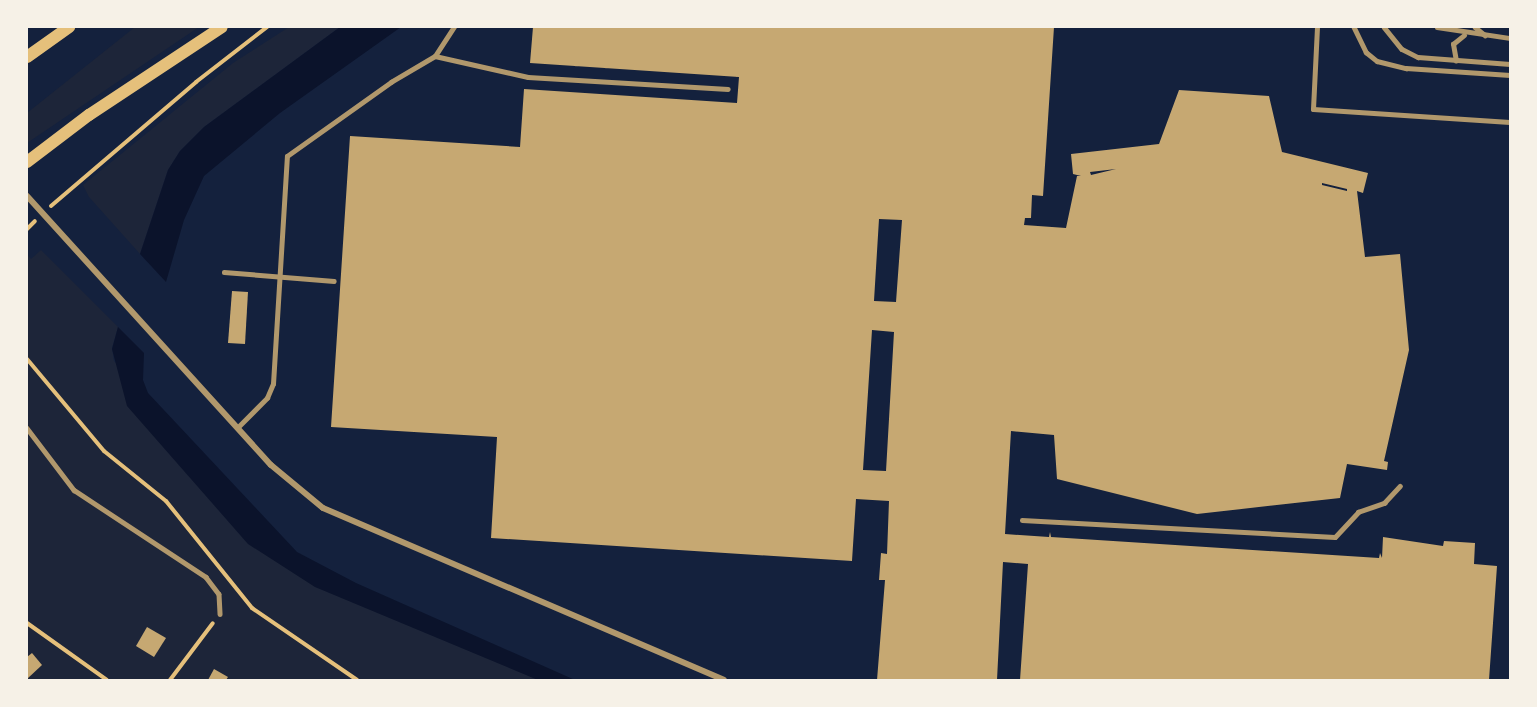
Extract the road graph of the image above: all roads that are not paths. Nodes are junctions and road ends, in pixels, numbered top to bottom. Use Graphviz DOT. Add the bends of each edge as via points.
graph roads {
  1 [pos="69,27"];
  2 [pos="222,27"];
  3 [pos="454,27"];
  4 [pos="1317,27"];
  5 [pos="1354,27"];
  6 [pos="1384,27"];
  7 [pos="1437,27"];
  8 [pos="1475,27"];
  9 [pos="1466,34"];
  10 [pos="1485,35"];
  11 [pos="1510,38"];
  12 [pos="435,56"];
  13 [pos="27,57"];
  14 [pos="1456,61"];
  15 [pos="1510,64"];
  16 [pos="1510,75"];
  17 [pos="728,89"];
  18 [pos="1510,122"];
  19 [pos="27,162"];
  20 [pos="27,196"];
  21 [pos="224,272"];
  22 [pos="279,277"];
  23 [pos="334,281"];
  24 [pos="238,427"];
  25 [pos="27,428"];
  26 [pos="1400,486"];
  27 [pos="1022,520"];
  28 [pos="220,614"];
  29 [pos="724,680"];
  1 -- 13 [label="main road"];
  2 -- 19 [label="main road" via="98,108"];
  3 -- 12 [label="lane"];
  4 -- 18 [label="street" via="1313,109"];
  5 -- 16 [label="lane" via="1366,52 1377,61 1406,68"];
  6 -- 14 [label="lane" via="1402,49 1418,57"];
  7 -- 9 [label="lane"];
  8 -- 10 [label="lane"];
  9 -- 10 [label="lane"];
  9 -- 14 [label="lane" via="1453,44"];
  10 -- 11 [label="lane"];
  12 -- 17 [label="lane" via="528,77"];
  12 -- 22 [label="lane" via="391,82 287,156"];
  14 -- 15 [label="lane"];
  20 -- 24 [label="street"];
  21 -- 22 [label="lane"];
  22 -- 23 [label="lane"];
  22 -- 24 [label="lane" via="273,384 267,398"];
  24 -- 29 [label="street" via="286,480 331,512"];
  25 -- 28 [label="lane" via="74,490 206,577 219,594"];
  26 -- 27 [label="lane" via="1384,502 1358,512 1335,537"];
}
